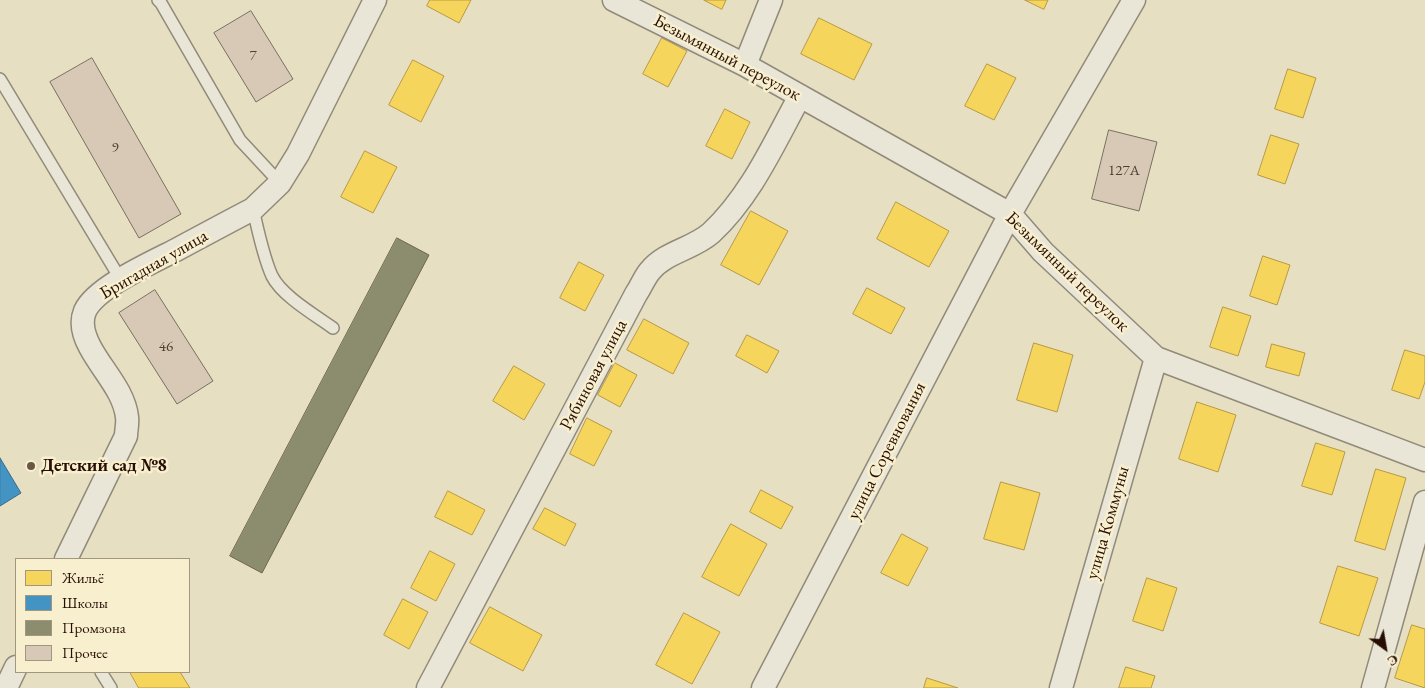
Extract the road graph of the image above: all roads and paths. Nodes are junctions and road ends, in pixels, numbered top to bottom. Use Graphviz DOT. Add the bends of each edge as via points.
graph roads {
  1 [pos="158,0"];
  2 [pos="375,0"];
  3 [pos="614,0"];
  4 [pos="771,0"];
  5 [pos="1134,0"];
  6 [pos="745,65"];
  7 [pos="0,80"];
  8 [pos="800,96"];
  9 [pos="280,183"];
  10 [pos="254,209"];
  11 [pos="1010,214"];
  12 [pos="121,280"];
  13 [pos="333,328"];
  14 [pos="1156,358"];
  15 [pos="1425,460"];
  16 [pos="1425,502"];
  17 [pos="66,558"];
  18 [pos="15,669"];
  19 [pos="102,673"];
  20 [pos="6,688"];
  21 [pos="111,688"];
  22 [pos="428,688"];
  23 [pos="763,688"];
  24 [pos="1061,688"];
  25 [pos="1373,688"];
  1 -- 9 [label="lane" via="240,140"];
  2 -- 9 [label="street, Бригадная улица" via="298,154"];
  3 -- 6 [label="street, Безымянный переулок"];
  4 -- 6 [label="street"];
  5 -- 11 [label="street, улица Соревнования"];
  6 -- 8 [label="street, Безымянный переулок"];
  7 -- 12 [label="lane"];
  8 -- 11 [label="street, Безымянный переулок"];
  8 -- 22 [label="street, Рябиновая улица" via="743,196 700,242 650,271"];
  9 -- 10 [label="street, Бригадная улица"];
  10 -- 12 [label="street, Бригадная улица"];
  10 -- 13 [label="lane" via="272,277 294,300"];
  11 -- 14 [label="street, Безымянный переулок" via="1043,252"];
  11 -- 23 [label="street, улица Соревнования"];
  12 -- 17 [label="street, Бригадная улица" via="86,308 83,327 90,347 124,402 128,418 126,436"];
  14 -- 15 [label="street, Безымянный переулок"];
  14 -- 24 [label="street, улица Коммуны"];
  16 -- 25 [label="street"];
  18 -- 20 [label="street"];
  19 -- 21 [label="lane"];
}
